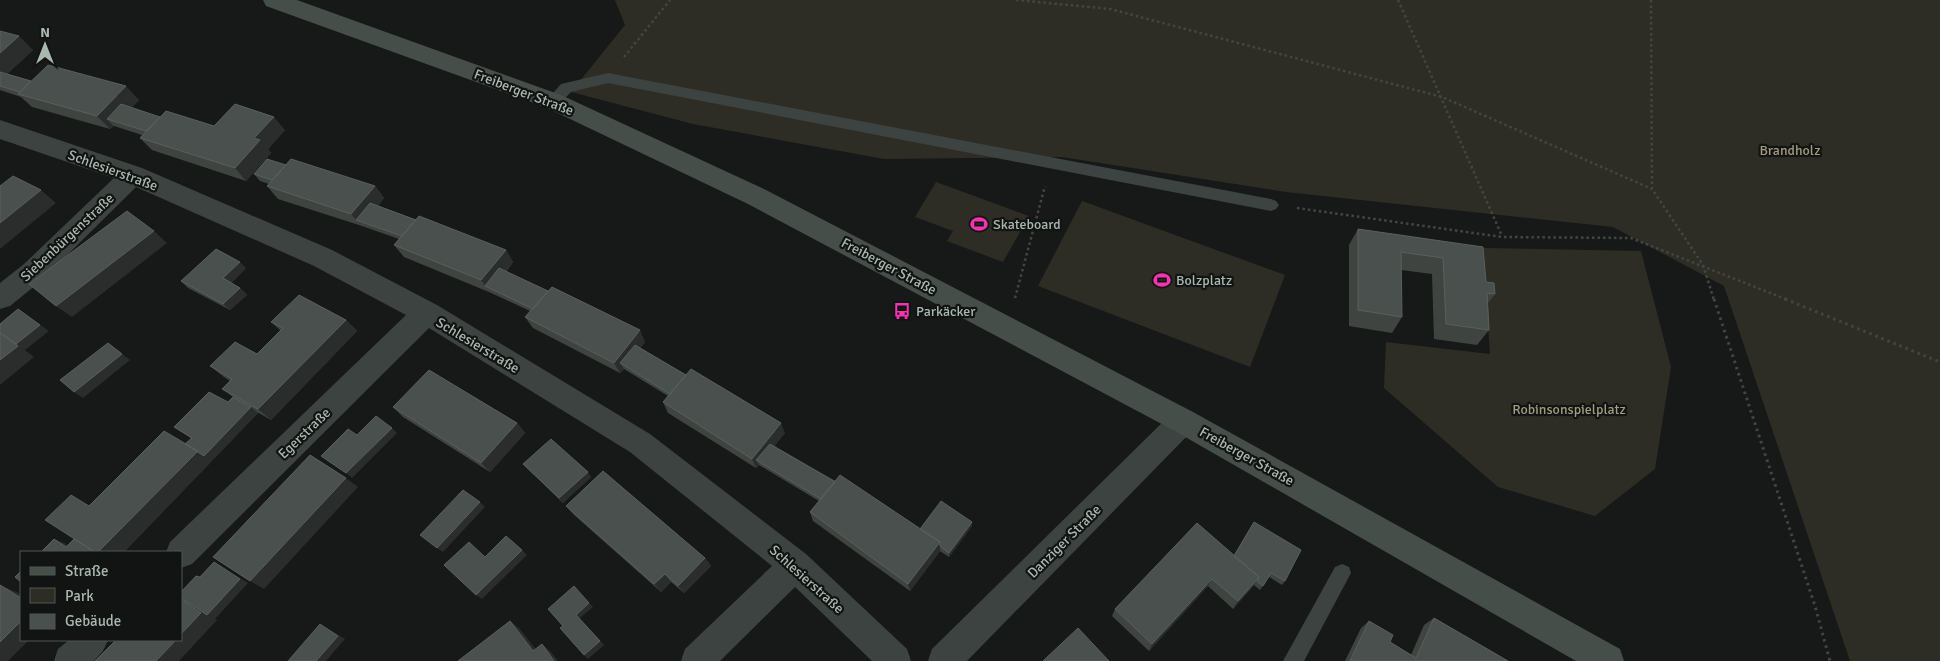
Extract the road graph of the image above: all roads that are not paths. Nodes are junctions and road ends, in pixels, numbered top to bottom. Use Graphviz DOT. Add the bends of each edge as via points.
graph roads {
  1 [pos="287,2"];
  2 [pos="553,101"];
  3 [pos="0,129"];
  4 [pos="133,175"];
  5 [pos="1271,205"];
  6 [pos="0,298"];
  7 [pos="427,313"];
  8 [pos="1184,421"];
  9 [pos="182,552"];
  10 [pos="795,565"];
  11 [pos="1342,573"];
  12 [pos="91,641"];
  13 [pos="70,661"];
  14 [pos="697,661"];
  15 [pos="895,661"];
  16 [pos="944,661"];
  17 [pos="1293,661"];
  18 [pos="1608,661"];
  1 -- 2 [label="main road, Freiberger Straße"];
  2 -- 5 [label="lane" via="566,88 608,78"];
  2 -- 8 [label="main road, Freiberger Straße" via="757,197"];
  3 -- 4 [label="street, Schlesierstraße"];
  4 -- 6 [label="street, Siebenbürgenstraße" via="33,272"];
  4 -- 7 [label="street, Schlesierstraße" via="323,258"];
  7 -- 9 [label="street, Egerstraße"];
  7 -- 10 [label="street, Schlesierstraße" via="640,444"];
  8 -- 16 [label="street, Danziger Straße"];
  8 -- 18 [label="main road, Freiberger Straße"];
  10 -- 14 [label="street"];
  10 -- 15 [label="street, Schlesierstraße"];
  11 -- 17 [label="lane"];
  12 -- 13 [label="street"];
}
